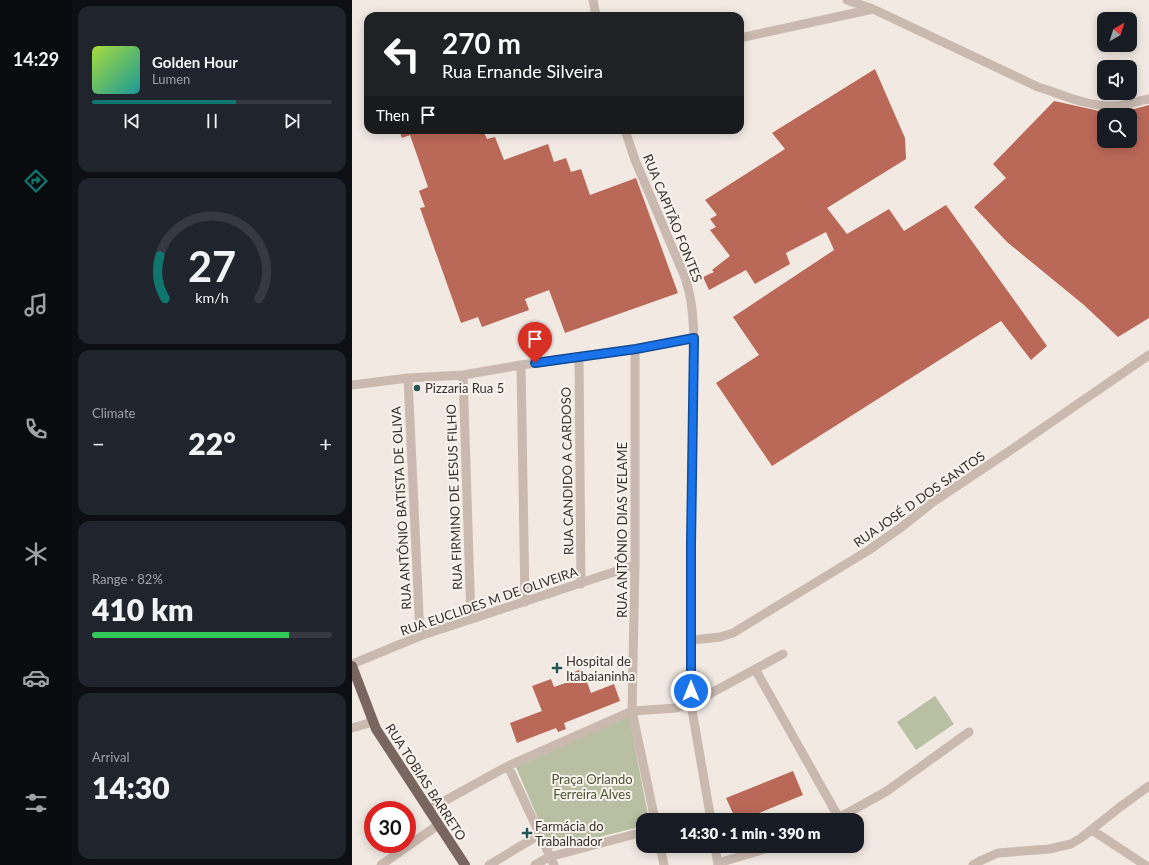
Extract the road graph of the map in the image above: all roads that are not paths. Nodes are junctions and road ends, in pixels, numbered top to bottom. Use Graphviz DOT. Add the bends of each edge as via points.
graph roads {
  1 [pos="593,0"];
  2 [pos="847,0"];
  3 [pos="873,9"];
  4 [pos="595,12"];
  5 [pos="744,37"];
  6 [pos="1149,99"];
  7 [pos="626,134"];
  8 [pos="694,338"];
  9 [pos="636,349"];
  10 [pos="1149,355"];
  11 [pos="578,358"];
  12 [pos="521,364"];
  13 [pos="463,375"];
  14 [pos="408,378"];
  15 [pos="352,385"];
  16 [pos="635,565"];
  17 [pos="580,584"];
  18 [pos="525,602"];
  19 [pos="471,619"];
  20 [pos="420,636"];
  21 [pos="692,640"];
  22 [pos="783,654"];
  23 [pos="352,665"];
  24 [pos="755,669"];
  25 [pos="691,704"];
  26 [pos="632,711"];
  27 [pos="373,722"];
  28 [pos="352,728"];
  29 [pos="969,732"];
  30 [pos="508,766"];
  31 [pos="1149,786"];
  32 [pos="428,810"];
  33 [pos="654,813"];
  34 [pos="710,813"];
  35 [pos="834,813"];
  36 [pos="848,813"];
  37 [pos="438,825"];
  38 [pos="1092,830"];
  39 [pos="539,834"];
  40 [pos="636,834"];
  41 [pos="661,853"];
  42 [pos="716,853"];
  43 [pos="753,853"];
  44 [pos="549,856"];
  45 [pos="718,864"];
  46 [pos="1147,864"];
  47 [pos="381,865"];
  48 [pos="465,865"];
  49 [pos="489,865"];
  50 [pos="535,865"];
  51 [pos="554,865"];
  52 [pos="664,865"];
  53 [pos="973,865"];
  1 -- 4 [label="street"];
  2 -- 3 [label="street"];
  3 -- 5 [label="street"];
  3 -- 6 [label="street" via="1064,97 1096,105 1116,106"];
  7 -- 8 [label="street, RUA CAPITÃO FONTES" via="634,160 688,285 693,308"];
  8 -- 9 [label="street"];
  8 -- 21 [label="street, RUA CAPITÃO FONTES"];
  9 -- 11 [label="street"];
  9 -- 16 [label="street, RUA ANTÔNIO DIAS VELAME"];
  10 -- 21 [label="street, RUA JOSÉ D DOS SANTOS" via="933,502 869,550 733,633"];
  11 -- 12 [label="street"];
  11 -- 17 [label="street, RUA CANDIDO A CARDOSO"];
  12 -- 13 [label="street"];
  12 -- 18 [label="street"];
  13 -- 14 [label="street"];
  13 -- 19 [label="street, RUA FIRMINO DE JESUS FILHO"];
  14 -- 15 [label="street"];
  14 -- 20 [label="street, RUA ANTÔNIO BATISTA DE OLIVA"];
  16 -- 17 [label="street, RUA EUCLIDES M DE OLIVEIRA"];
  16 -- 26 [label="street, RUA ANTÔNIO DIAS VELAME"];
  17 -- 18 [label="street, RUA EUCLIDES M DE OLIVEIRA"];
  18 -- 19 [label="street, RUA EUCLIDES M DE OLIVEIRA"];
  19 -- 20 [label="street, RUA EUCLIDES M DE OLIVEIRA"];
  20 -- 23 [label="street, RUA EUCLIDES M DE OLIVEIRA"];
  21 -- 25 [label="street, RUA CAPITÃO FONTES"];
  22 -- 24 [label="street"];
  23 -- 27 [label="main road, RUA TOBIAS BARRETO"];
  24 -- 25 [label="street"];
  24 -- 35 [label="street"];
  25 -- 26 [label="street" via="676,708"];
  25 -- 34 [label="street, RUA CAPITÃO FONTES"];
  26 -- 30 [label="street"];
  26 -- 33 [label="street"];
  27 -- 28 [label="street"];
  27 -- 32 [label="main road, RUA TOBIAS BARRETO"];
  29 -- 36 [label="street" via="887,791"];
  30 -- 32 [label="street"];
  30 -- 39 [label="street"];
  31 -- 38 [label="street"];
  32 -- 37 [label="main road, RUA TOBIAS BARRETO"];
  37 -- 47 [label="street"];
  37 -- 48 [label="main road, RUA TOBIAS BARRETO"];
  38 -- 46 [label="street"];
  38 -- 53 [label="street" via="1071,844 1048,849 998,853"];
  39 -- 44 [label="street"];
  39 -- 49 [label="street"];
  40 -- 44 [label="street"];
  41 -- 52 [label="street"];
  42 -- 45 [label="street"];
  43 -- 45 [label="street"];
  44 -- 50 [label="street"];
  44 -- 51 [label="street"];
}
